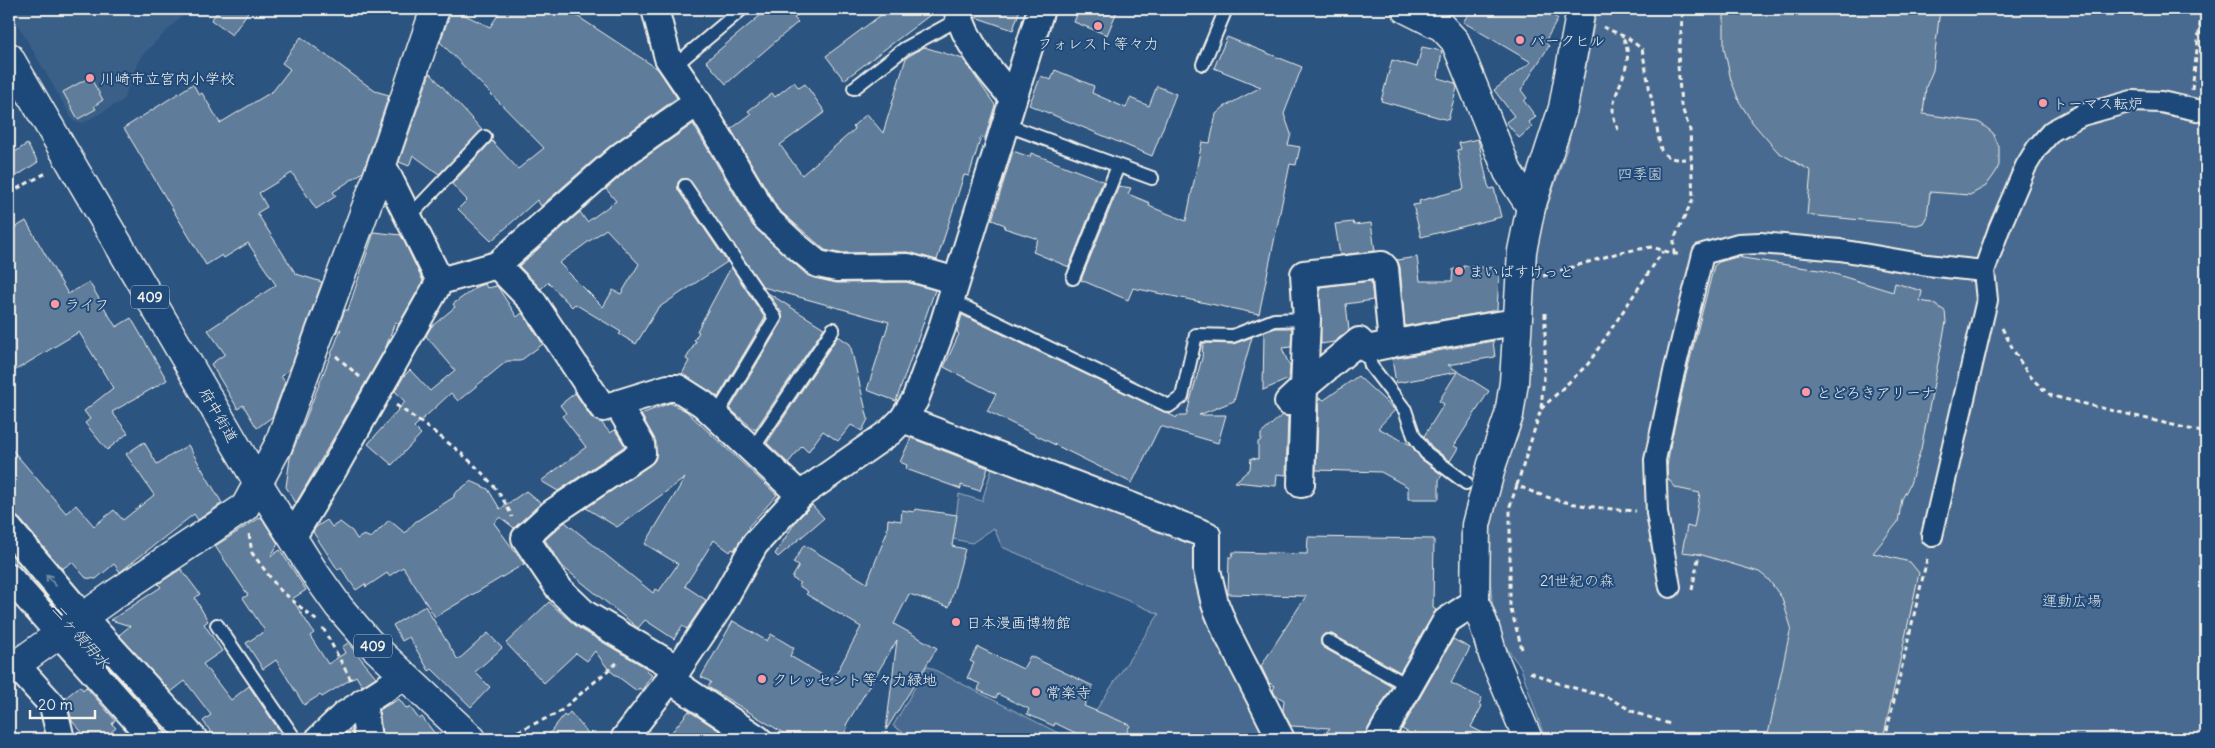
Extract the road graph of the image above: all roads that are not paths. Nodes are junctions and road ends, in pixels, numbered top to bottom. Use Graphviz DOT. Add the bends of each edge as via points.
graph roads {
  1 [pos="435,9"];
  2 [pos="655,9"];
  3 [pos="742,9"];
  4 [pos="1041,9"];
  5 [pos="1226,9"];
  6 [pos="1406,9"];
  7 [pos="1580,12"];
  8 [pos="958,14"];
  9 [pos="9,58"];
  10 [pos="1203,64"];
  11 [pos="673,66"];
  12 [pos="854,88"];
  13 [pos="1012,97"];
  14 [pos="698,102"];
  15 [pos="2198,110"];
  16 [pos="1004,124"];
  17 [pos="485,137"];
  18 [pos="382,164"];
  19 [pos="1118,166"];
  20 [pos="1152,178"];
  21 [pos="685,186"];
  22 [pos="1531,206"];
  23 [pos="409,216"];
  24 [pos="497,265"];
  25 [pos="1984,270"];
  26 [pos="1073,278"];
  27 [pos="440,281"];
  28 [pos="953,291"];
  29 [pos="1307,319"];
  30 [pos="1516,322"];
  31 [pos="833,329"];
  32 [pos="1392,344"];
  33 [pos="1367,349"];
  34 [pos="1296,395"];
  35 [pos="618,405"];
  36 [pos="716,416"];
  37 [pos="902,419"];
  38 [pos="752,450"];
  39 [pos="258,483"];
  40 [pos="1466,483"];
  41 [pos="1302,484"];
  42 [pos="800,495"];
  43 [pos="9,529"];
  44 [pos="293,536"];
  45 [pos="1932,536"];
  46 [pos="9,577"];
  47 [pos="1670,587"];
  48 [pos="1475,602"];
  49 [pos="83,617"];
  50 [pos="218,624"];
  51 [pos="58,634"];
  52 [pos="1328,641"];
  53 [pos="12,668"];
  54 [pos="673,674"];
  55 [pos="403,677"];
  56 [pos="1409,686"];
  57 [pos="362,702"];
  58 [pos="61,739"];
  59 [pos="153,739"];
  60 [pos="194,739"];
  61 [pos="295,739"];
  62 [pos="319,739"];
  63 [pos="368,739"];
  64 [pos="472,739"];
  65 [pos="624,739"];
  66 [pos="758,739"];
  67 [pos="1281,739"];
  68 [pos="1378,739"];
  69 [pos="1528,739"];
  1 -- 18 [label="main road"];
  2 -- 11 [label="street"];
  3 -- 11 [label="lane"];
  4 -- 13 [label="street"];
  5 -- 10 [label="lane"];
  6 -- 22 [label="main road" via="1442,27 1455,41 1508,172"];
  7 -- 22 [label="main road" via="1563,108"];
  8 -- 12 [label="lane" via="904,49"];
  8 -- 13 [label="street" via="988,69"];
  9 -- 39 [label="main road, 府中街道 / 409"];
  11 -- 14 [label="street"];
  13 -- 16 [label="street"];
  14 -- 24 [label="street" via="621,156"];
  14 -- 28 [label="street" via="766,218 818,264 837,268 908,267"];
  15 -- 25 [label="street" via="2161,102 2132,101 2082,115 2052,131 2026,166"];
  16 -- 19 [label="lane"];
  16 -- 28 [label="street"];
  17 -- 23 [label="lane"];
  18 -- 23 [label="street"];
  18 -- 39 [label="main road" via="278,446"];
  19 -- 20 [label="lane"];
  19 -- 26 [label="lane"];
  21 -- 36 [label="lane" via="775,318"];
  22 -- 30 [label="main road" via="1522,251"];
  23 -- 27 [label="street"];
  24 -- 27 [label="street"];
  24 -- 35 [label="street" via="532,302 603,408"];
  25 -- 45 [label="street" via="1987,300"];
  25 -- 47 [label="street" via="1927,265 1840,250 1760,243 1738,244 1702,254 1655,460 1656,513"];
  27 -- 44 [label="street"];
  28 -- 29 [label="lane" via="1168,406 1182,397 1196,335 1233,336 1274,320"];
  28 -- 37 [label="street" via="915,400"];
  29 -- 32 [label="street" via="1304,274 1382,265 1385,268"];
  29 -- 34 [label="street"];
  30 -- 32 [label="street"];
  30 -- 48 [label="main road" via="1514,382 1509,415 1476,524"];
  31 -- 38 [label="lane"];
  32 -- 33 [label="street"];
  33 -- 34 [label="street" via="1359,341"];
  33 -- 40 [label="lane" via="1371,366 1404,410 1414,436 1426,453"];
  34 -- 41 [label="street"];
  35 -- 36 [label="street" via="668,388 678,388"];
  35 -- 54 [label="street" via="640,444 642,454 552,513 525,538 560,590 585,614 637,646"];
  36 -- 38 [label="street"];
  37 -- 42 [label="street" via="890,432"];
  37 -- 67 [label="street" via="1207,535 1207,570 1215,604"];
  38 -- 42 [label="street"];
  39 -- 44 [label="main road, 府中街道 / 409"];
  39 -- 49 [label="main road" via="245,507"];
  42 -- 54 [label="street" via="755,544 719,608"];
  49 -- 43 [label="street, one-way"];
  44 -- 55 [label="main road, 府中街道 / 409" via="338,606"];
  46 -- 51 [label="street"];
  48 -- 56 [label="street" via="1446,621"];
  48 -- 69 [label="main road"];
  49 -- 51 [label="main road"];
  49 -- 60 [label="street"];
  50 -- 61 [label="lane"];
  51 -- 53 [label="main road"];
  51 -- 59 [label="street"];
  52 -- 56 [label="lane"];
  53 -- 58 [label="street" via="52,706"];
  54 -- 65 [label="street"];
  54 -- 66 [label="street"];
  55 -- 57 [label="street"];
  55 -- 64 [label="main road, 府中街道 / 409"];
  56 -- 68 [label="street"];
  57 -- 62 [label="street"];
  57 -- 63 [label="street"];
}
